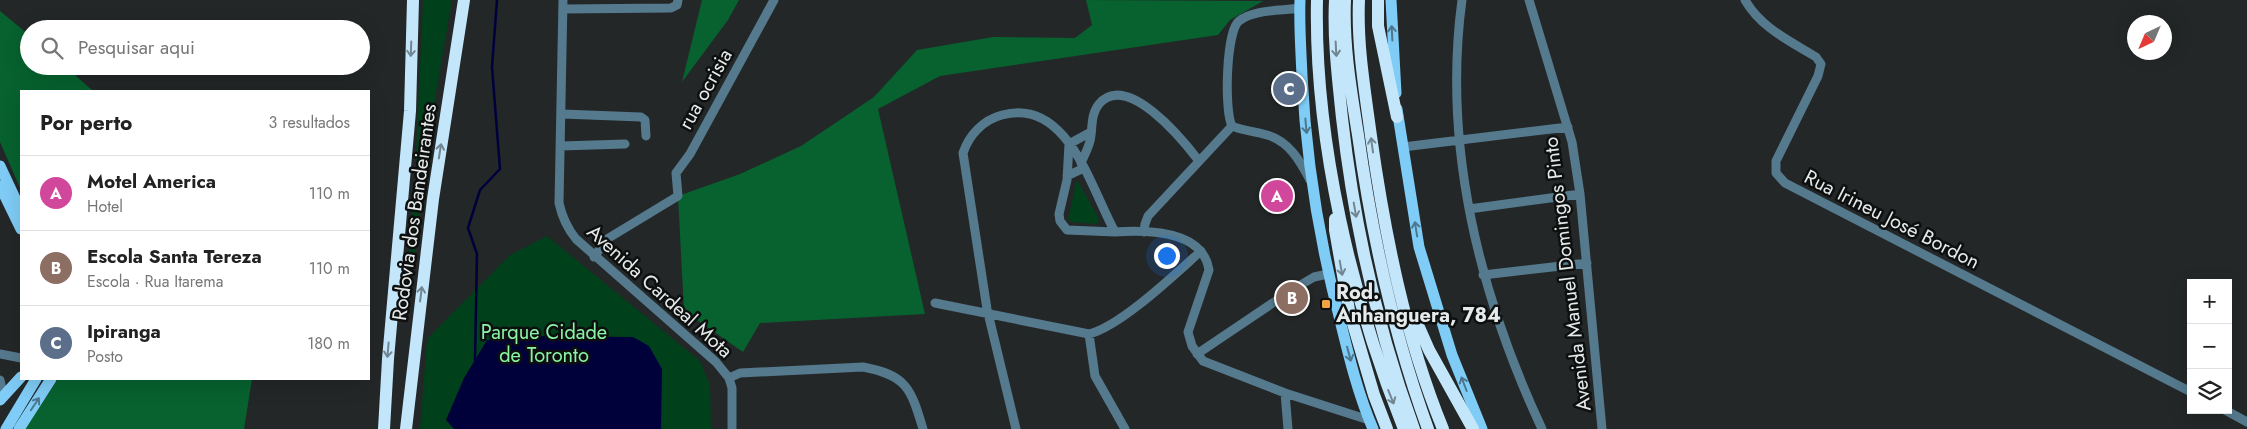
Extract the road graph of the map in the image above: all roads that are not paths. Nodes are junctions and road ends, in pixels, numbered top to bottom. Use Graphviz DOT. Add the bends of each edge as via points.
graph roads {
  1 [pos="413,0"];
  2 [pos="464,0"];
  3 [pos="774,0"];
  4 [pos="1318,0"];
  5 [pos="1335,0"];
  6 [pos="1346,0"];
  7 [pos="1359,0"];
  8 [pos="1378,0"];
  9 [pos="1391,0"];
  10 [pos="1462,0"];
  11 [pos="1529,0"];
  12 [pos="1746,0"];
  13 [pos="678,2"];
  14 [pos="563,4"];
  15 [pos="610,4"];
  16 [pos="1300,4"];
  17 [pos="562,114"];
  18 [pos="1398,117"];
  19 [pos="1232,126"];
  20 [pos="1568,127"];
  21 [pos="1091,132"];
  22 [pos="646,136"];
  23 [pos="1459,140"];
  24 [pos="625,144"];
  25 [pos="1069,144"];
  26 [pos="561,146"];
  27 [pos="1403,147"];
  28 [pos="1199,161"];
  29 [pos="1083,165"];
  30 [pos="0,166"];
  31 [pos="1067,176"];
  32 [pos="1311,182"];
  33 [pos="0,186"];
  34 [pos="1580,194"];
  35 [pos="4,201"];
  36 [pos="1337,202"];
  37 [pos="20,209"];
  38 [pos="1469,209"];
  39 [pos="20,227"];
  40 [pos="1115,232"];
  41 [pos="1144,232"];
  42 [pos="1201,251"];
  43 [pos="594,257"];
  44 [pos="1587,263"];
  45 [pos="1328,274"];
  46 [pos="1483,275"];
  47 [pos="1396,279"];
  48 [pos="935,303"];
  49 [pos="988,314"];
  50 [pos="1089,334"];
  51 [pos="0,354"];
  52 [pos="1197,354"];
  53 [pos="20,358"];
  54 [pos="20,378"];
  55 [pos="729,378"];
  56 [pos="0,380"];
  57 [pos="35,380"];
  58 [pos="50,380"];
  59 [pos="2187,390"];
  60 [pos="1285,393"];
  61 [pos="0,400"];
  62 [pos="2232,414"];
  63 [pos="2247,422"];
  64 [pos="1371,425"];
  65 [pos="6,429"];
  66 [pos="19,429"];
  67 [pos="384,429"];
  68 [pos="406,429"];
  69 [pos="732,429"];
  70 [pos="923,429"];
  71 [pos="1016,429"];
  72 [pos="1125,429"];
  73 [pos="1288,429"];
  74 [pos="1386,429"];
  75 [pos="1404,429"];
  76 [pos="1414,429"];
  77 [pos="1428,429"];
  78 [pos="1443,429"];
  79 [pos="1473,429"];
  80 [pos="1482,429"];
  81 [pos="1542,429"];
  82 [pos="1602,429"];
  1 -- 67 [label="highway, Rodovia dos Bandeirantes, one-way" via="410,111"];
  68 -- 2 [label="highway, Rodovia dos Bandeirantes, one-way" via="432,199"];
  3 -- 43 [label="street, rua ocrisia" via="690,154 676,173 678,196 607,240"];
  4 -- 36 [label="highway" via="1319,87"];
  5 -- 76 [label="highway, one-way" via="1336,65 1358,229 1382,334"];
  6 -- 77 [label="highway" via="1346,48 1373,235 1393,322"];
  47 -- 7 [label="highway, one-way" via="1366,101"];
  8 -- 18 [label="highway" via="1378,26"];
  18 -- 9 [label="main road, one-way"];
  10 -- 23 [label="street" via="1458,69"];
  11 -- 20 [label="street, Avenida Manuel Domingos Pinto"];
  12 -- 59 [label="street, Rua Irineu José Bordon" via="1766,26 1816,57 1820,64 1818,76 1776,161 1776,173 1785,183"];
  13 -- 15 [label="street" via="671,8"];
  14 -- 15 [label="street"];
  14 -- 17 [label="street, Avenida Cardeal Mota"];
  16 -- 19 [label="street" via="1251,15 1240,20 1233,29 1228,108"];
  16 -- 32 [label="main road, one-way"];
  17 -- 22 [label="street" via="641,117 645,120"];
  17 -- 26 [label="street, Avenida Cardeal Mota"];
  18 -- 27 [label="main road"];
  19 -- 28 [label="street"];
  19 -- 32 [label="street" via="1268,135 1284,144 1298,158"];
  20 -- 23 [label="street"];
  20 -- 34 [label="street, Avenida Manuel Domingos Pinto"];
  21 -- 25 [label="street"];
  21 -- 28 [label="street" via="1098,105 1110,96 1123,95 1152,111"];
  21 -- 29 [label="street"];
  23 -- 27 [label="street"];
  23 -- 38 [label="street"];
  24 -- 26 [label="street"];
  25 -- 29 [label="street"];
  25 -- 31 [label="street"];
  25 -- 49 [label="street" via="1050,122 1038,115 1022,112 990,120 967,143 963,153 964,164"];
  26 -- 43 [label="street, Avenida Cardeal Mota" via="559,203 562,216 568,230"];
  80 -- 27 [label="main road, one-way" via="1452,355 1419,247"];
  28 -- 41 [label="street" via="1148,216"];
  29 -- 31 [label="street"];
  29 -- 40 [label="street"];
  30 -- 37 [label="main road"];
  31 -- 40 [label="street" via="1059,214 1063,226 1067,230"];
  32 -- 45 [label="main road"];
  33 -- 35 [label="main road"];
  34 -- 38 [label="street"];
  34 -- 44 [label="street, Avenida Manuel Domingos Pinto"];
  35 -- 39 [label="main road"];
  36 -- 74 [label="highway, one-way" via="1335,230 1349,310"];
  36 -- 75 [label="highway, one-way" via="1370,332"];
  38 -- 46 [label="street"];
  40 -- 41 [label="street"];
  41 -- 42 [label="street" via="1185,240"];
  42 -- 50 [label="street" via="1118,320"];
  42 -- 52 [label="street" via="1208,260 1209,270 1188,332"];
  43 -- 55 [label="street, Avenida Cardeal Mota" via="716,362"];
  44 -- 46 [label="street"];
  44 -- 82 [label="street, Avenida Manuel Domingos Pinto"];
  45 -- 52 [label="street" via="1314,276"];
  45 -- 64 [label="main road, one-way" via="1354,375"];
  46 -- 81 [label="street" via="1518,374"];
  47 -- 78 [label="highway"];
  47 -- 79 [label="highway" via="1406,292 1428,350"];
  48 -- 49 [label="street"];
  49 -- 50 [label="street"];
  49 -- 71 [label="street"];
  50 -- 72 [label="street" via="1095,376"];
  51 -- 53 [label="street"];
  52 -- 60 [label="street" via="1209,364"];
  54 -- 61 [label="main road"];
  55 -- 69 [label="street, Avenida Cardeal Mota" via="733,402"];
  55 -- 70 [label="street" via="740,373 879,370 891,374 914,397"];
  56 -- 61 [label="street"];
  57 -- 65 [label="main road"];
  66 -- 58 [label="main road, one-way"];
  60 -- 64 [label="street"];
  60 -- 73 [label="street"];
  62 -- 63 [label="street"];
}
